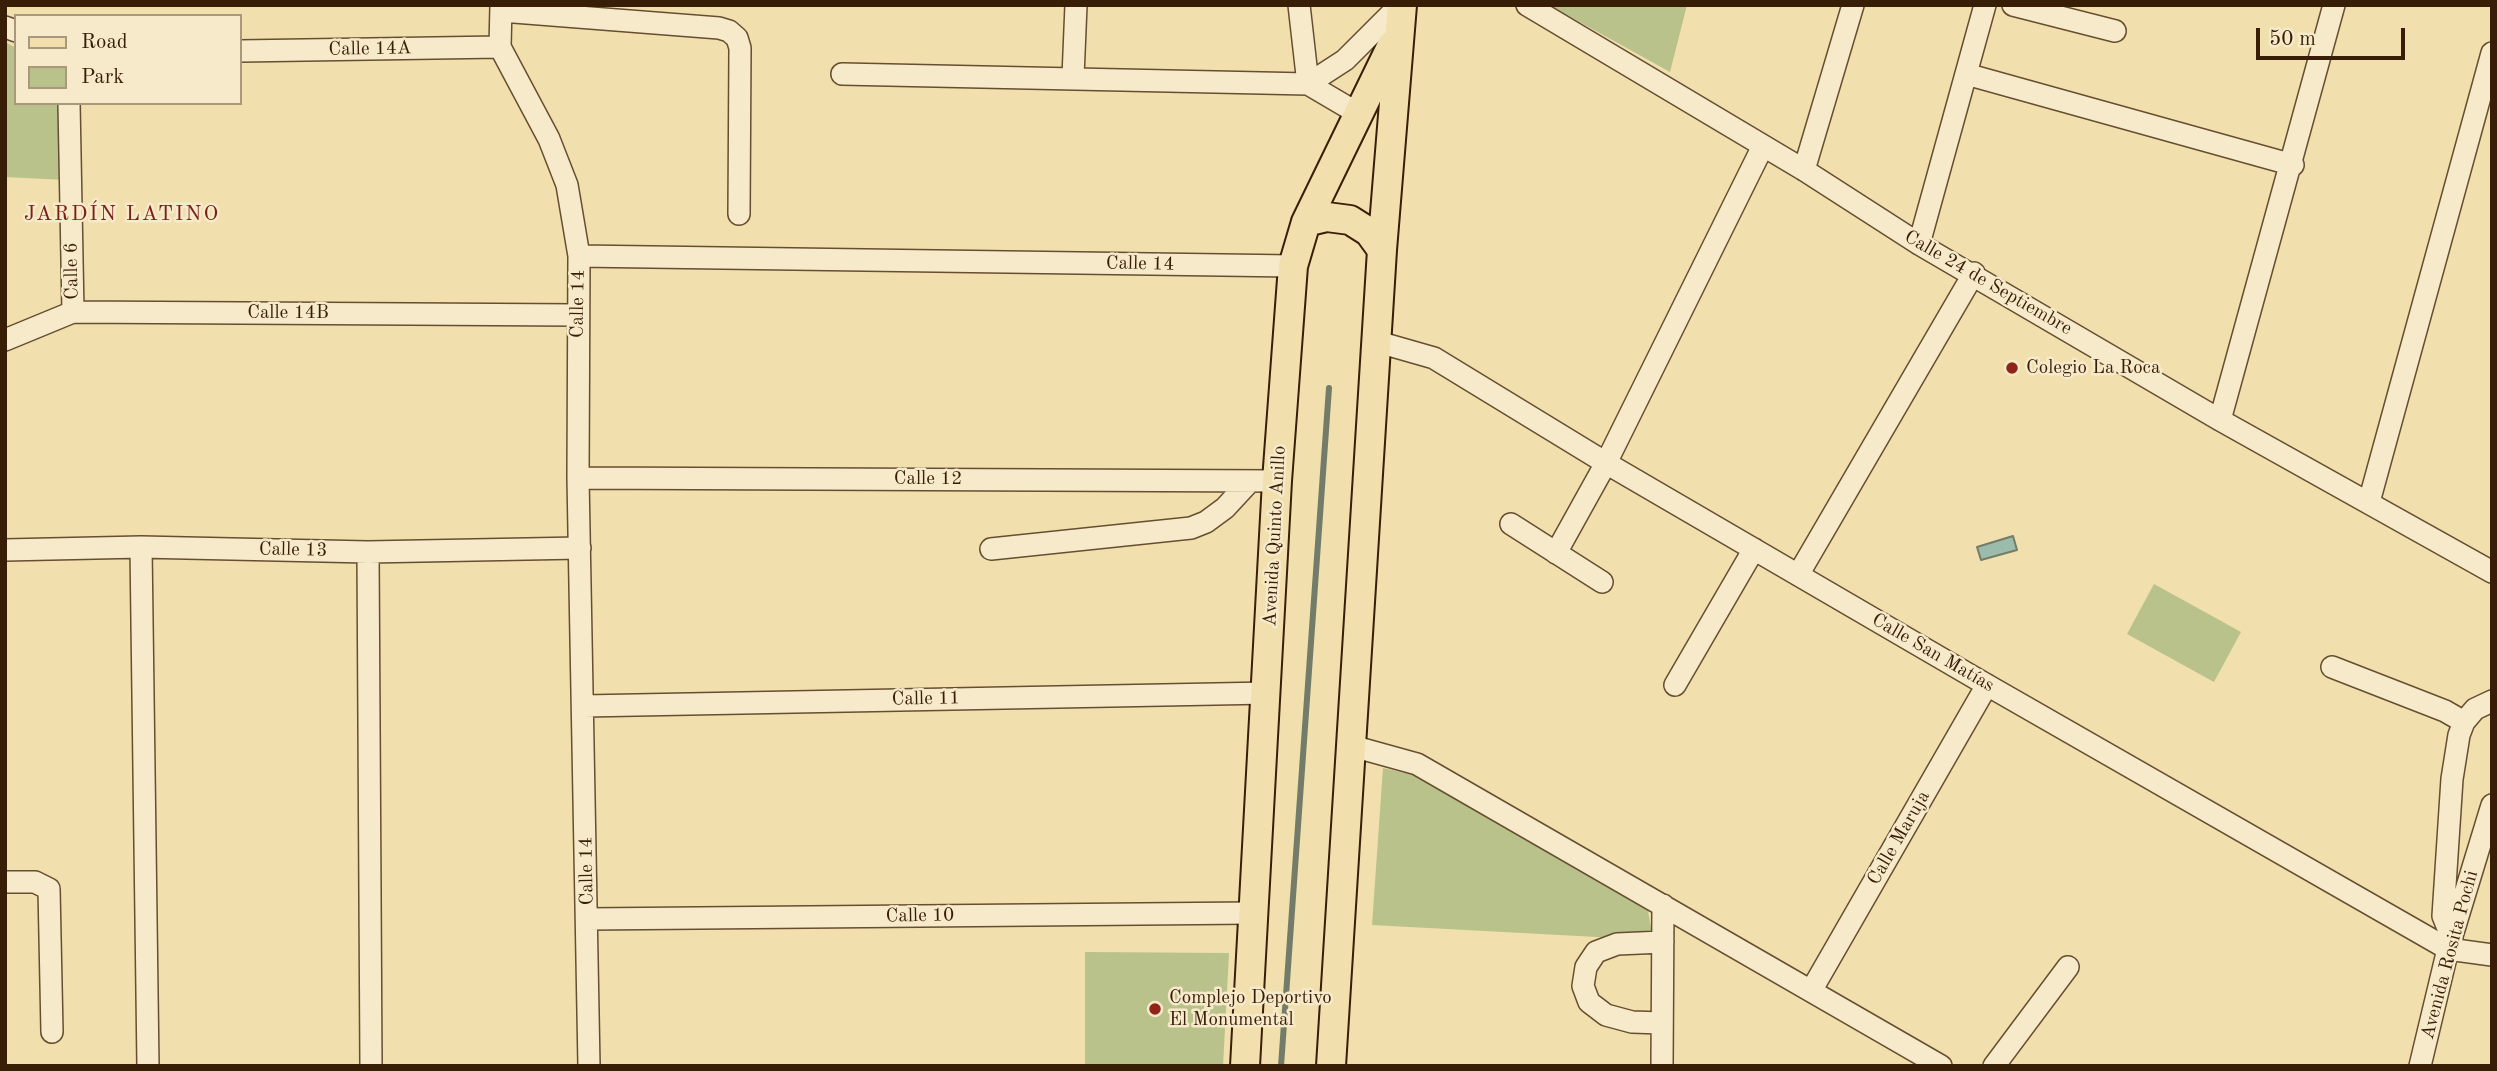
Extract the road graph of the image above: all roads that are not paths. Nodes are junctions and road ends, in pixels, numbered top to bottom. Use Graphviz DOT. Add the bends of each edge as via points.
graph roads {
  1 [pos="1076,5"];
  2 [pos="1299,5"];
  3 [pos="1527,5"];
  4 [pos="1853,5"];
  5 [pos="1985,5"];
  6 [pos="2013,5"];
  7 [pos="2334,5"];
  8 [pos="501,8"];
  9 [pos="1401,13"];
  10 [pos="2115,31"];
  11 [pos="500,47"];
  12 [pos="242,51"];
  13 [pos="2492,53"];
  14 [pos="842,74"];
  15 [pos="1966,74"];
  16 [pos="1073,77"];
  17 [pos="1308,84"];
  18 [pos="69,105"];
  19 [pos="1359,114"];
  20 [pos="1762,148"];
  21 [pos="2292,164"];
  22 [pos="1804,170"];
  23 [pos="739,214"];
  24 [pos="1306,222"];
  25 [pos="1919,244"];
  26 [pos="1382,250"];
  27 [pos="579,256"];
  28 [pos="1293,266"];
  29 [pos="1974,274"];
  30 [pos="73,312"];
  31 [pos="578,315"];
  32 [pos="5,340"];
  33 [pos="1378,342"];
  34 [pos="2220,420"];
  35 [pos="1606,463"];
  36 [pos="578,478"];
  37 [pos="1264,481"];
  38 [pos="2369,502"];
  39 [pos="1511,524"];
  40 [pos="141,547"];
  41 [pos="580,548"];
  42 [pos="991,549"];
  43 [pos="1754,549"];
  44 [pos="5,550"];
  45 [pos="368,552"];
  46 [pos="1556,553"];
  47 [pos="2492,572"];
  48 [pos="1798,575"];
  49 [pos="1602,582"];
  50 [pos="2332,667"];
  51 [pos="1675,685"];
  52 [pos="1987,685"];
  53 [pos="1268,693"];
  54 [pos="2492,701"];
  55 [pos="584,706"];
  56 [pos="2464,722"];
  57 [pos="1352,746"];
  58 [pos="2492,805"];
  59 [pos="5,882"];
  60 [pos="1663,905"];
  61 [pos="1252,913"];
  62 [pos="588,919"];
  63 [pos="1663,942"];
  64 [pos="2450,944"];
  65 [pos="2492,954"];
  66 [pos="2068,967"];
  67 [pos="1811,991"];
  68 [pos="1662,1023"];
  69 [pos="52,1032"];
  70 [pos="148,1066"];
  71 [pos="371,1066"];
  72 [pos="589,1066"];
  73 [pos="1245,1066"];
  74 [pos="1331,1066"];
  75 [pos="1662,1066"];
  76 [pos="1941,1066"];
  77 [pos="1994,1066"];
  78 [pos="2420,1066"];
  1 -- 16 [label="street"];
  2 -- 17 [label="street"];
  3 -- 20 [label="street, Calle 24 de Septiembre"];
  4 -- 22 [label="street"];
  5 -- 15 [label="street"];
  6 -- 10 [label="street"];
  7 -- 21 [label="street"];
  8 -- 11 [label="street"];
  8 -- 23 [label="street" via="729,31 740,48"];
  9 -- 17 [label="street"];
  9 -- 19 [label="main road, Avenida Quinto Anillo"];
  9 -- 26 [label="main road"];
  11 -- 12 [label="street, Calle 14A"];
  11 -- 27 [label="street" via="549,139 567,185"];
  13 -- 38 [label="street"];
  14 -- 16 [label="street"];
  15 -- 21 [label="street"];
  15 -- 25 [label="street"];
  16 -- 17 [label="street"];
  17 -- 19 [label="street"];
  18 -- 30 [label="street, Calle 6"];
  19 -- 24 [label="main road, Avenida Quinto Anillo"];
  20 -- 22 [label="street, Calle 24 de Septiembre"];
  20 -- 35 [label="street"];
  21 -- 34 [label="street"];
  22 -- 25 [label="street, Calle 24 de Septiembre"];
  24 -- 26 [label="main road" via="1327,216 1350,220 1369,232"];
  24 -- 28 [label="main road, Avenida Quinto Anillo"];
  25 -- 29 [label="street, Calle 24 de Septiembre"];
  26 -- 33 [label="main road"];
  27 -- 28 [label="street, Calle 14"];
  27 -- 31 [label="street, Calle 14"];
  28 -- 37 [label="main road, Avenida Quinto Anillo"];
  29 -- 34 [label="street, Calle 24 de Septiembre"];
  29 -- 48 [label="street"];
  30 -- 31 [label="street, Calle 14B"];
  30 -- 32 [label="street, Calle 14B"];
  31 -- 36 [label="street, Calle 14"];
  33 -- 35 [label="street, Calle San Matías" via="1434,358"];
  33 -- 57 [label="main road"];
  34 -- 38 [label="street, Calle 24 de Septiembre"];
  35 -- 43 [label="street, Calle San Matías"];
  35 -- 46 [label="street"];
  36 -- 37 [label="street, Calle 12"];
  36 -- 41 [label="street, Calle 14"];
  37 -- 42 [label="street" via="1191,528"];
  37 -- 53 [label="main road, Avenida Quinto Anillo"];
  38 -- 47 [label="street, Calle 24 de Septiembre"];
  39 -- 46 [label="street"];
  40 -- 44 [label="street, Calle 13"];
  40 -- 45 [label="street, Calle 13"];
  40 -- 70 [label="street"];
  41 -- 45 [label="street, Calle 13"];
  41 -- 55 [label="street, Calle 14"];
  43 -- 48 [label="street, Calle San Matías"];
  43 -- 51 [label="street"];
  45 -- 71 [label="street"];
  46 -- 49 [label="street"];
  48 -- 52 [label="street, Calle San Matías"];
  50 -- 56 [label="street"];
  52 -- 64 [label="street, Calle San Matías"];
  52 -- 67 [label="street, Calle Maruja"];
  53 -- 55 [label="street, Calle 11"];
  53 -- 61 [label="main road, Avenida Quinto Anillo"];
  54 -- 56 [label="street" via="2475,709"];
  55 -- 62 [label="street, Calle 14"];
  56 -- 64 [label="street" via="2452,779 2443,916"];
  57 -- 60 [label="street" via="1417,764"];
  57 -- 74 [label="main road"];
  58 -- 64 [label="street, Avenida Rosita Pochi"];
  59 -- 69 [label="street" via="35,881 49,889"];
  60 -- 63 [label="street"];
  60 -- 67 [label="street"];
  61 -- 62 [label="street, Calle 10"];
  61 -- 73 [label="main road, Avenida Quinto Anillo"];
  62 -- 72 [label="street, Calle 14"];
  63 -- 68 [label="street"];
  63 -- 68 [label="street" via="1617,944 1596,953 1586,967 1583,986 1589,1002 1606,1015"];
  64 -- 65 [label="street, Calle San Matías"];
  64 -- 78 [label="street, Avenida Rosita Pochi"];
  66 -- 77 [label="street"];
  67 -- 76 [label="street"];
  68 -- 75 [label="street"];
}
